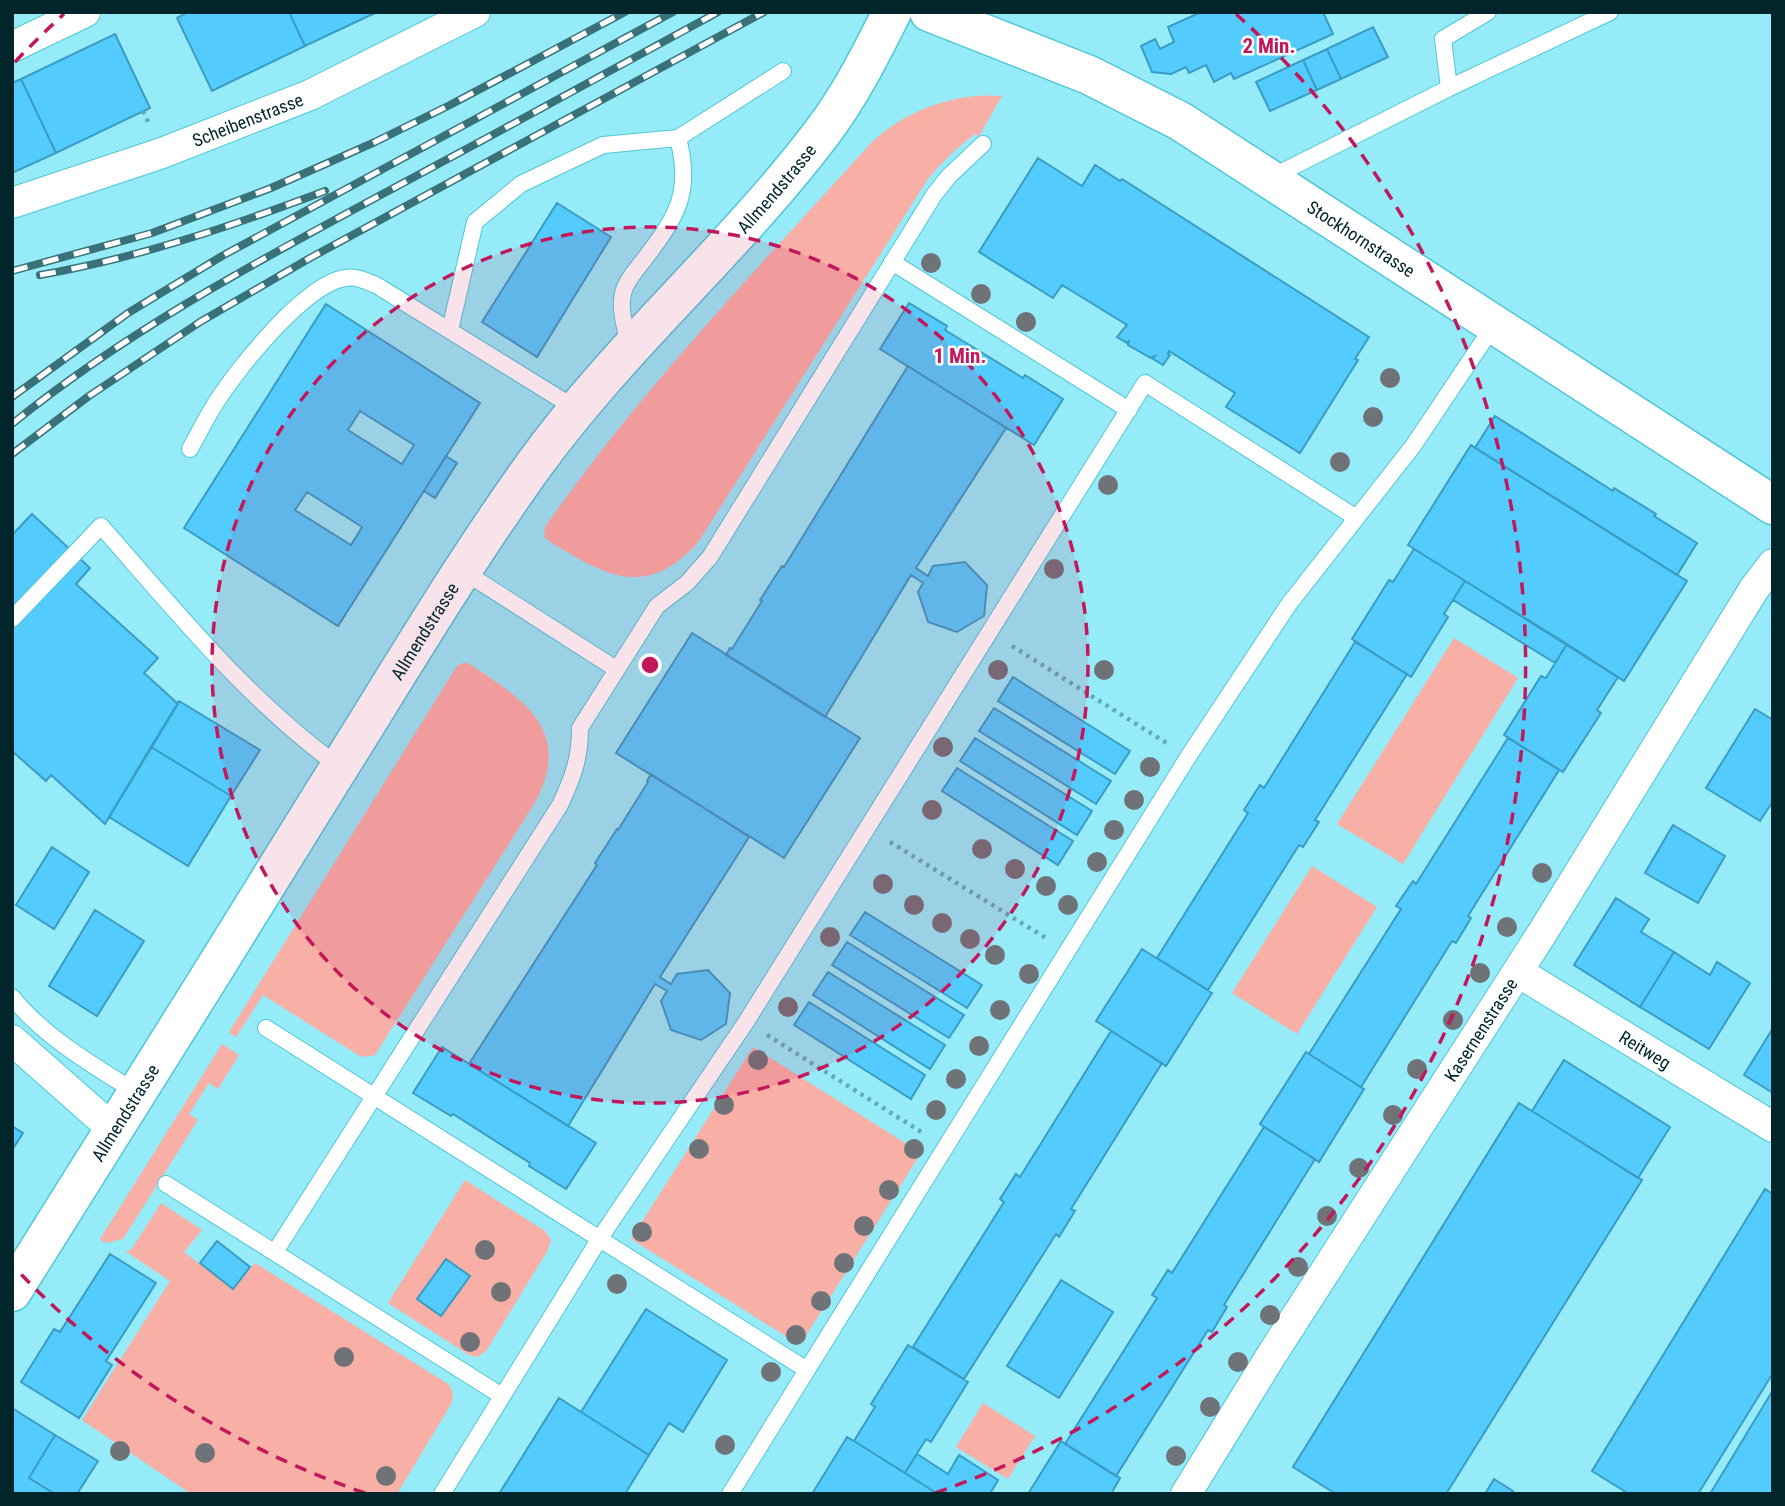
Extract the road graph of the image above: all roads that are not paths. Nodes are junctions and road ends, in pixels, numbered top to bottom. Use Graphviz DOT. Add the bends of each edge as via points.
graph roads {
  1 [pos="85,12"];
  2 [pos="475,12"];
  3 [pos="892,12"];
  4 [pos="929,12"];
  5 [pos="1488,12"];
  6 [pos="1610,12"];
  7 [pos="12,47"];
  8 [pos="783,71"];
  9 [pos="1449,88"];
  10 [pos="678,138"];
  11 [pos="983,144"];
  12 [pos="1270,178"];
  13 [pos="12,203"];
  14 [pos="892,262"];
  15 [pos="1494,324"];
  16 [pos="450,330"];
  17 [pos="630,350"];
  18 [pos="578,410"];
  19 [pos="1129,410"];
  20 [pos="190,449"];
  21 [pos="1773,505"];
  22 [pos="1355,517"];
  23 [pos="1773,564"];
  24 [pos="463,571"];
  25 [pos="12,619"];
  26 [pos="617,669"];
  27 [pos="340,767"];
  28 [pos="1518,972"];
  29 [pos="12,997"];
  30 [pos="266,1027"];
  31 [pos="12,1040"];
  32 [pos="137,1093"];
  33 [pos="375,1097"];
  34 [pos="1773,1127"];
  35 [pos="114,1130"];
  36 [pos="166,1184"];
  37 [pos="600,1238"];
  38 [pos="275,1252"];
  39 [pos="12,1292"];
  40 [pos="807,1370"];
  41 [pos="502,1396"];
  42 [pos="442,1494"];
  43 [pos="730,1494"];
  44 [pos="1186,1494"];
  1 -- 7 [label="street"];
  2 -- 13 [label="street, Scheibenstrasse" via="310,95 162,153"];
  3 -- 17 [label="main road, Allmendstrasse" via="823,132"];
  4 -- 12 [label="main road, Stockhornstrasse" via="1101,81 1180,121"];
  5 -- 9 [label="lane" via="1443,39"];
  6 -- 9 [label="lane"];
  8 -- 10 [label="lane"];
  9 -- 12 [label="lane"];
  10 -- 16 [label="lane" via="603,145 521,184 475,222"];
  10 -- 17 [label="lane" via="685,163 683,191 669,226 622,294"];
  11 -- 14 [label="lane" via="941,185"];
  12 -- 15 [label="main road, Stockhornstrasse"];
  14 -- 19 [label="lane"];
  14 -- 26 [label="lane" via="710,557 657,606"];
  15 -- 21 [label="main road, Stockhornstrasse"];
  15 -- 22 [label="lane" via="1413,446"];
  16 -- 18 [label="lane"];
  16 -- 20 [label="lane" via="376,285 345,278 329,284 288,317 237,373"];
  17 -- 18 [label="main road, Allmendstrasse"];
  18 -- 24 [label="main road, Allmendstrasse" via="535,464"];
  19 -- 22 [label="lane" via="1145,383"];
  19 -- 37 [label="lane" via="746,1022"];
  22 -- 40 [label="lane" via="1289,604 1188,757"];
  23 -- 28 [label="street, Kasernenstrasse"];
  24 -- 26 [label="lane"];
  24 -- 27 [label="main road, Allmendstrasse"];
  25 -- 27 [label="lane" via="101,526 217,657 302,740"];
  26 -- 33 [label="lane" via="580,728 575,774 561,805"];
  27 -- 32 [label="main road, Allmendstrasse"];
  28 -- 34 [label="street, Reitweg"];
  28 -- 44 [label="street, Kasernenstrasse"];
  29 -- 32 [label="lane" via="46,1031"];
  30 -- 33 [label="lane"];
  31 -- 35 [label="street"];
  32 -- 35 [label="main road, Allmendstrasse"];
  33 -- 37 [label="lane"];
  33 -- 38 [label="lane"];
  35 -- 39 [label="main road, Allmendstrasse"];
  36 -- 38 [label="lane"];
  37 -- 40 [label="lane"];
  37 -- 41 [label="lane"];
  38 -- 41 [label="lane"];
  40 -- 43 [label="lane"];
  41 -- 42 [label="lane"];
}
